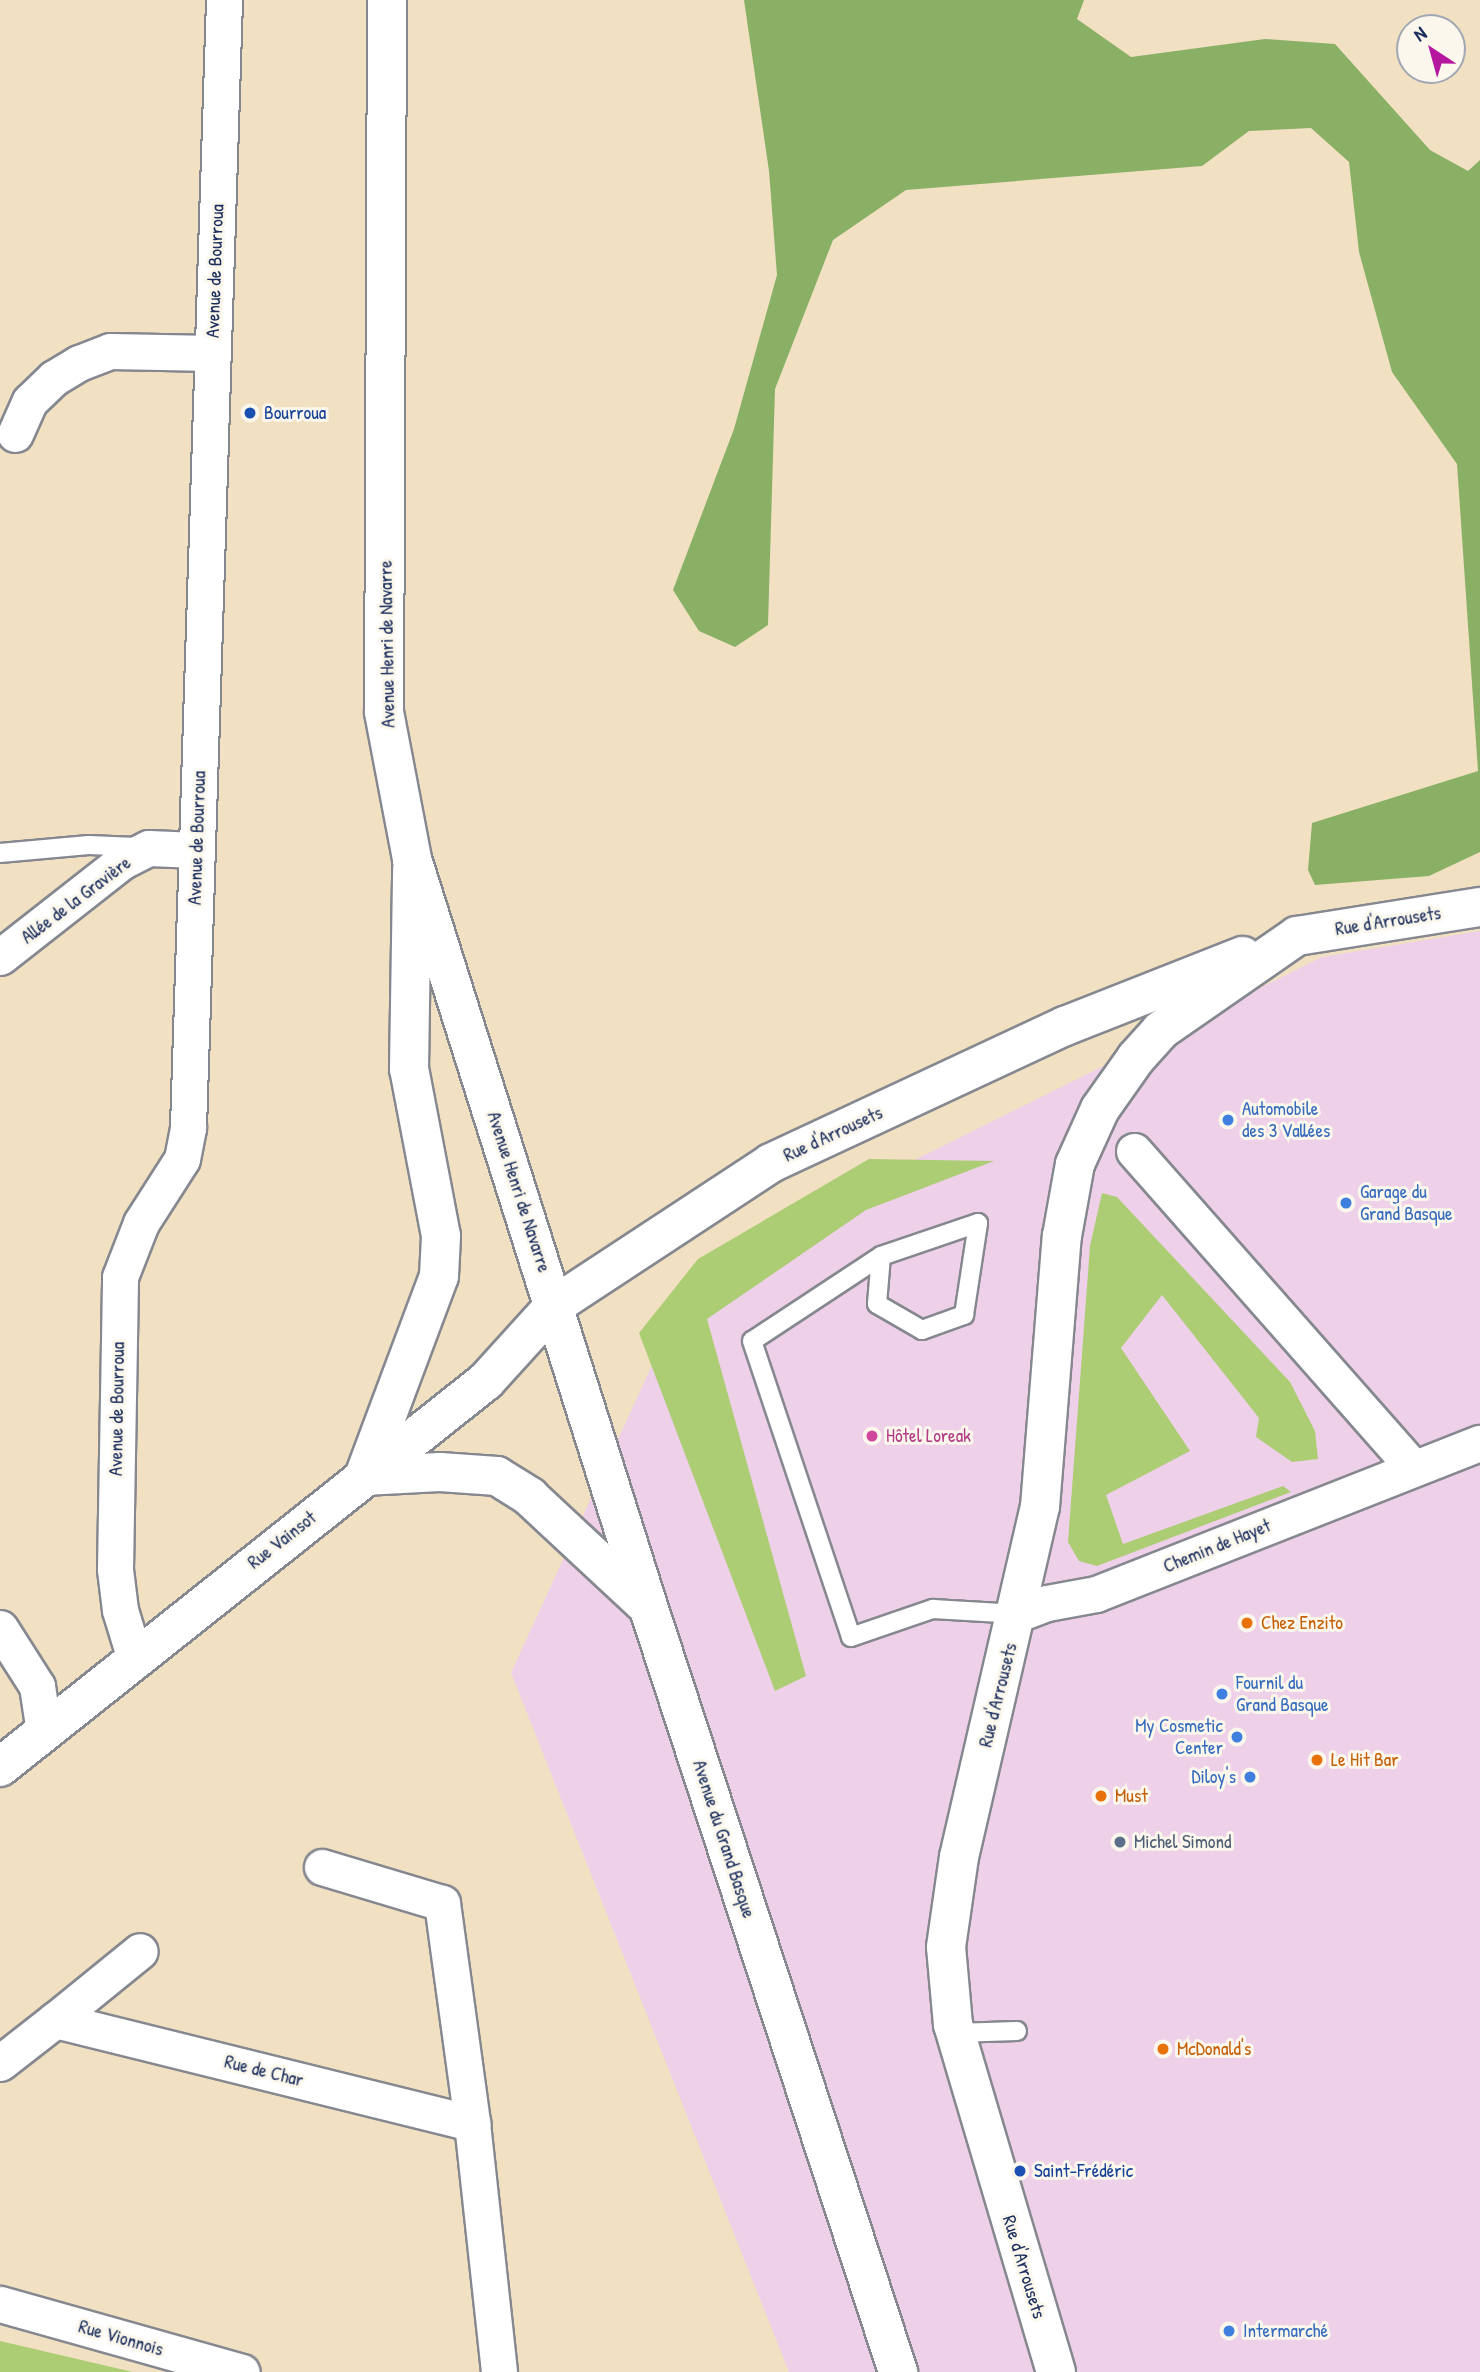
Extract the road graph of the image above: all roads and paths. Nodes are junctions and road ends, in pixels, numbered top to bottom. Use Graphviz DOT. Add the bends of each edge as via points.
graph roads {
  1 [pos="224,0"];
  2 [pos="387,0"];
  3 [pos="213,353"];
  4 [pos="15,434"];
  5 [pos="149,848"];
  6 [pos="197,850"];
  7 [pos="0,853"];
  8 [pos="412,859"];
  9 [pos="1480,907"];
  10 [pos="1297,936"];
  11 [pos="0,957"];
  12 [pos="1131,998"];
  13 [pos="1161,1030"];
  14 [pos="1134,1151"];
  15 [pos="881,1256"];
  16 [pos="555,1305"];
  17 [pos="1480,1443"];
  18 [pos="1413,1467"];
  19 [pos="364,1476"];
  20 [pos="648,1606"];
  21 [pos="1018,1614"];
  22 [pos="0,1628"];
  23 [pos="134,1657"];
  24 [pos="44,1732"];
  25 [pos="0,1766"];
  26 [pos="322,1867"];
  27 [pos="140,1951"];
  28 [pos="55,2020"];
  29 [pos="1017,2031"];
  30 [pos="955,2033"];
  31 [pos="0,2063"];
  32 [pos="472,2123"];
  33 [pos="0,2304"];
  34 [pos="242,2372"];
  35 [pos="499,2372"];
  36 [pos="898,2372"];
  37 [pos="1056,2372"];
  1 -- 3 [label="street, Avenue de Bourroua"];
  2 -- 8 [label="main road, Avenue Henri de Navarre" via="384,712"];
  3 -- 4 [label="street" via="110,351 79,363 30,401"];
  3 -- 6 [label="street, Avenue de Bourroua"];
  5 -- 6 [label="street, Allée de la Gravière"];
  5 -- 7 [label="lane" via="89,845"];
  5 -- 11 [label="street, Allée de la Gravière" via="121,862"];
  6 -- 23 [label="street, Avenue de Bourroua" via="188,1127 182,1159 141,1223 120,1277 115,1569"];
  8 -- 16 [label="main road, Avenue Henri de Navarre"];
  8 -- 19 [label="main road" via="409,1069 441,1236 439,1276"];
  9 -- 10 [label="main road, Rue d'Arrousets"];
  10 -- 12 [label="main road, Rue d'Arrousets"];
  10 -- 13 [label="main road, Rue d'Arrousets"];
  12 -- 13 [label="main road"];
  12 -- 16 [label="main road, Rue d'Arrousets" via="771,1163"];
  13 -- 21 [label="main road, Rue d'Arrousets" via="1100,1110 1075,1164 1062,1236 1040,1507"];
  14 -- 18 [label="street"];
  15 -- 15 [label="lane" via="953,1231 978,1223 964,1315 922,1330 877,1304"];
  15 -- 21 [label="lane" via="752,1341 851,1637 933,1609"];
  16 -- 19 [label="main road, Rue Vainsot" via="486,1381"];
  16 -- 20 [label="main road, Avenue du Grand Basque"];
  17 -- 18 [label="street, Chemin de Hayet"];
  18 -- 21 [label="street, Chemin de Hayet" via="1096,1594 1046,1603"];
  19 -- 20 [label="main road" via="456,1472 497,1476 530,1497"];
  19 -- 23 [label="main road, Rue Vainsot"];
  20 -- 36 [label="main road, Avenue du Grand Basque"];
  21 -- 30 [label="main road, Rue d'Arrousets" via="959,1857 946,1947"];
  22 -- 24 [label="street" via="37,1686"];
  23 -- 24 [label="main road, Rue Vainsot"];
  24 -- 25 [label="main road, Rue Vainsot"];
  26 -- 32 [label="street" via="442,1903"];
  27 -- 28 [label="street"];
  28 -- 31 [label="street"];
  28 -- 32 [label="street, Rue de Char"];
  29 -- 30 [label="lane"];
  30 -- 37 [label="main road, Rue d'Arrousets"];
  32 -- 35 [label="street"];
  33 -- 34 [label="street, Rue Vionnois"];
}
